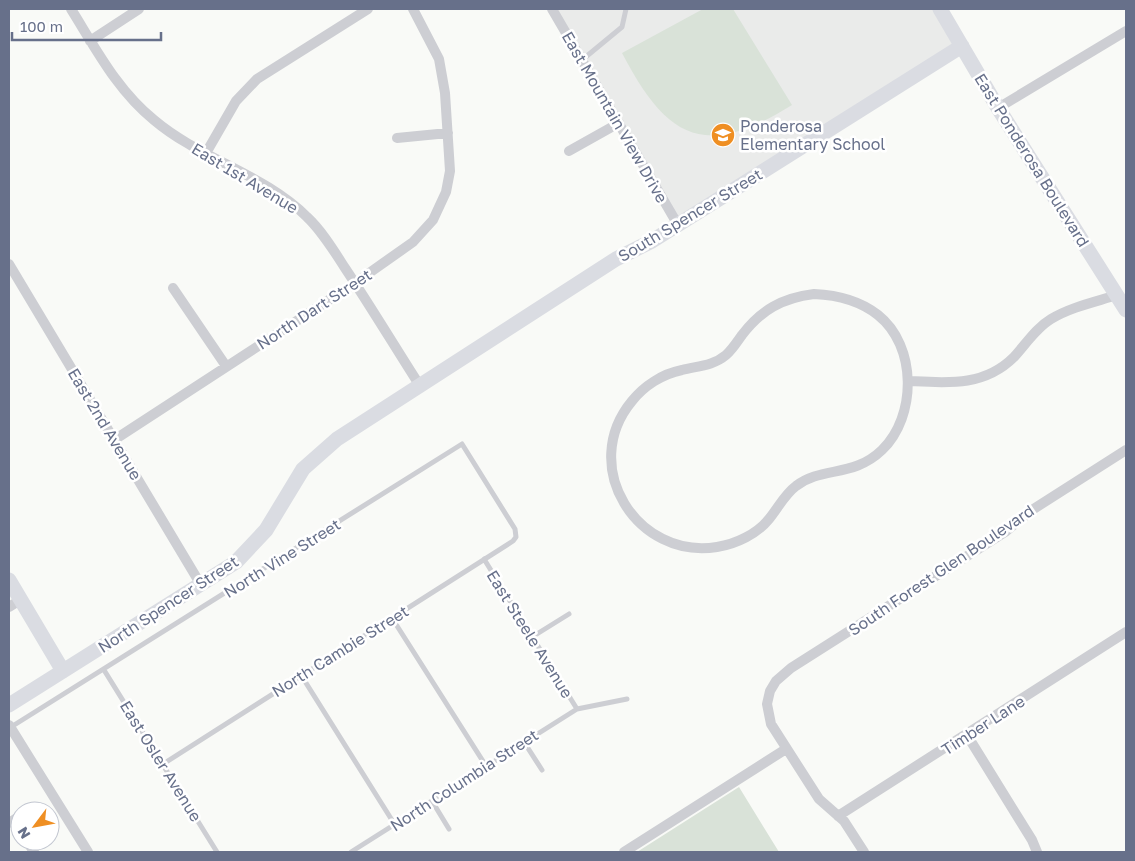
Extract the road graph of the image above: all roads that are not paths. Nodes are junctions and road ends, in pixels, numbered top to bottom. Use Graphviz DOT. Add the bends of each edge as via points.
graph roads {
  1 [pos="71,9"];
  2 [pos="139,9"];
  3 [pos="368,9"];
  4 [pos="413,9"];
  5 [pos="552,9"];
  6 [pos="626,9"];
  7 [pos="940,9"];
  8 [pos="1126,30"];
  9 [pos="90,40"];
  10 [pos="962,46"];
  11 [pos="582,60"];
  12 [pos="998,108"];
  13 [pos="619,123"];
  14 [pos="448,133"];
  15 [pos="397,138"];
  16 [pos="569,151"];
  17 [pos="206,154"];
  18 [pos="678,225"];
  19 [pos="10,269"];
  20 [pos="355,283"];
  21 [pos="173,288"];
  22 [pos="1117,295"];
  23 [pos="1126,310"];
  24 [pos="226,366"];
  25 [pos="909,381"];
  26 [pos="420,386"];
  27 [pos="114,440"];
  28 [pos="1126,450"];
  29 [pos="516,537"];
  30 [pos="484,559"];
  31 [pos="9,580"];
  32 [pos="201,584"];
  33 [pos="14,603"];
  34 [pos="569,614"];
  35 [pos="392,618"];
  36 [pos="1126,632"];
  37 [pos="532,637"];
  38 [pos="104,670"];
  39 [pos="63,671"];
  40 [pos="301,675"];
  41 [pos="627,698"];
  42 [pos="9,705"];
  43 [pos="577,709"];
  44 [pos="9,726"];
  45 [pos="967,735"];
  46 [pos="524,742"];
  47 [pos="786,749"];
  48 [pos="163,764"];
  49 [pos="486,766"];
  50 [pos="542,770"];
  51 [pos="432,801"];
  52 [pos="838,816"];
  53 [pos="395,824"];
  54 [pos="449,829"];
  55 [pos="88,852"];
  56 [pos="217,852"];
  57 [pos="351,852"];
  58 [pos="624,852"];
  59 [pos="864,852"];
  60 [pos="1037,852"];
  1 -- 9 [label="street, East 1st Avenue"];
  2 -- 9 [label="street"];
  3 -- 17 [label="street" via="257,79 236,101"];
  4 -- 14 [label="street, North Dart Street" via="440,59"];
  5 -- 11 [label="street, East Mountain View Drive"];
  6 -- 11 [label="lane" via="622,27"];
  7 -- 10 [label="street, East Ponderosa Boulevard"];
  8 -- 12 [label="street"];
  9 -- 17 [label="street, East 1st Avenue" via="110,74 136,105 171,133"];
  10 -- 12 [label="street, East Ponderosa Boulevard"];
  10 -- 18 [label="street, South Spencer Street"];
  11 -- 13 [label="street, East Mountain View Drive"];
  12 -- 22 [label="street, East Ponderosa Boulevard"];
  13 -- 16 [label="street"];
  13 -- 18 [label="street, East Mountain View Drive"];
  14 -- 15 [label="street"];
  14 -- 20 [label="street, North Dart Street" via="448,181 443,201 432,220 413,242"];
  17 -- 20 [label="street, East 1st Avenue" via="275,193 307,217"];
  18 -- 26 [label="street, South Spencer Street" via="616,259"];
  19 -- 27 [label="street, East 2nd Avenue"];
  20 -- 24 [label="street, North Dart Street"];
  20 -- 26 [label="street, East 1st Avenue"];
  21 -- 24 [label="street"];
  22 -- 23 [label="street, East Ponderosa Boulevard"];
  22 -- 25 [label="street" via="1052,318 1013,358 984,377 956,384"];
  24 -- 27 [label="street, North Dart Street"];
  25 -- 25 [label="street" via="904,357 889,327 867,307 831,294 785,300 755,319 724,357 708,365 662,377 631,402 617,426 612,450 616,489 630,515 652,534 668,542 695,549 733,543 764,525 786,495 802,482 851,469 884,448 898,428 904,412"];
  26 -- 32 [label="street, North Spencer Street" via="312,459 294,481 258,540 236,562"];
  27 -- 32 [label="street, East 2nd Avenue"];
  28 -- 47 [label="street, South Forest Glen Boulevard" via="1032,510 1005,532 791,668 776,681 767,711"];
  29 -- 30 [label="lane, North Cambie Street"];
  29 -- 38 [label="lane, North Vine Street" via="514,527 462,444"];
  30 -- 35 [label="lane, North Cambie Street"];
  30 -- 37 [label="lane, East Steele Avenue"];
  31 -- 33 [label="street"];
  32 -- 39 [label="street, North Spencer Street"];
  33 -- 39 [label="street"];
  34 -- 37 [label="lane"];
  35 -- 40 [label="lane, North Cambie Street"];
  35 -- 49 [label="lane"];
  36 -- 45 [label="street, Timber Lane"];
  37 -- 43 [label="lane, East Steele Avenue"];
  38 -- 44 [label="lane, North Vine Street"];
  38 -- 48 [label="lane, East Osler Avenue"];
  39 -- 42 [label="street, North Spencer Street"];
  40 -- 48 [label="lane, North Cambie Street"];
  40 -- 53 [label="lane"];
  41 -- 43 [label="lane, North Columbia Street"];
  43 -- 46 [label="lane, North Columbia Street"];
  44 -- 55 [label="street"];
  45 -- 52 [label="street, Timber Lane"];
  45 -- 60 [label="street"];
  46 -- 49 [label="lane, North Columbia Street"];
  46 -- 50 [label="lane"];
  47 -- 52 [label="street" via="819,799"];
  47 -- 58 [label="street"];
  48 -- 56 [label="lane, East Osler Avenue"];
  49 -- 51 [label="lane, North Columbia Street"];
  51 -- 53 [label="lane, North Columbia Street"];
  51 -- 54 [label="lane"];
  52 -- 59 [label="street"];
  53 -- 57 [label="lane, North Columbia Street"];
}
